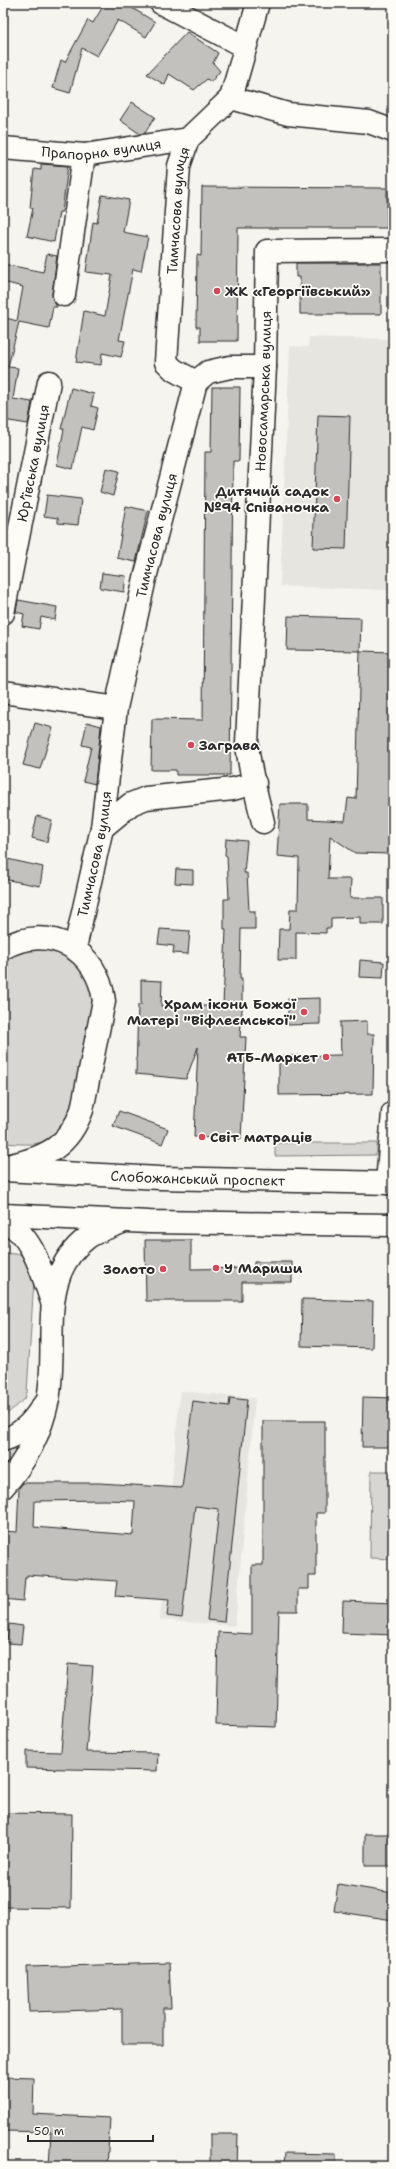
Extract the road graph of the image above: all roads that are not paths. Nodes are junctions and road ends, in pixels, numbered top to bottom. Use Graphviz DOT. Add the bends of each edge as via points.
graph roads {
  1 [pos="161,3"];
  2 [pos="258,3"];
  3 [pos="245,47"];
  4 [pos="231,98"];
  5 [pos="393,131"];
  6 [pos="188,139"];
  7 [pos="3,148"];
  8 [pos="84,155"];
  9 [pos="393,250"];
  10 [pos="64,295"];
  11 [pos="265,367"];
  12 [pos="49,382"];
  13 [pos="196,382"];
  14 [pos="3,613"];
  15 [pos="3,692"];
  16 [pos="116,708"];
  17 [pos="255,783"];
  18 [pos="263,822"];
  19 [pos="102,828"];
  20 [pos="3,932"];
  21 [pos="38,938"];
  22 [pos="3,948"];
  23 [pos="75,948"];
  24 [pos="393,1113"];
  25 [pos="3,1167"];
  26 [pos="3,1170"];
  27 [pos="390,1183"];
  28 [pos="3,1215"];
  29 [pos="3,1221"];
  30 [pos="125,1221"];
  31 [pos="393,1225"];
  32 [pos="52,1302"];
  33 [pos="48,1398"];
  34 [pos="3,1440"];
  35 [pos="3,1487"];
  1 -- 3 [label="street"];
  2 -- 3 [label="street"];
  3 -- 4 [label="street"];
  4 -- 5 [label="street" via="288,114 369,122"];
  4 -- 6 [label="street"];
  6 -- 8 [label="street, Прапорна вулиця"];
  6 -- 13 [label="street, Тимчасова вулиця" via="179,166 166,362 174,370"];
  7 -- 8 [label="street, Прапорна вулиця"];
  8 -- 10 [label="street"];
  9 -- 11 [label="street, Новосамарська вулиця" via="267,252"];
  11 -- 13 [label="street" via="230,367 208,372"];
  11 -- 17 [label="street, Новосамарська вулиця" via="247,743 248,765"];
  12 -- 14 [label="street, Юрʼївська вулиця"];
  13 -- 16 [label="street, Тимчасова вулиця" via="145,578"];
  15 -- 16 [label="street"];
  16 -- 19 [label="street, Тимчасова вулиця"];
  17 -- 18 [label="street, Новосамарська вулиця"];
  17 -- 19 [label="street" via="234,789 146,798 131,804"];
  19 -- 23 [label="street, Тимчасова вулиця"];
  20 -- 21 [label="street"];
  21 -- 22 [label="street" via="19,941"];
  21 -- 23 [label="street" via="54,940"];
  23 -- 25 [label="street" via="97,974 103,988 104,1001 82,1110 77,1124 62,1144 37,1158"];
  24 -- 27 [label="street"];
  26 -- 27 [label="street, Слобожанський проспект" via="160,1178"];
  28 -- 30 [label="street"];
  29 -- 32 [label="street" via="16,1229 29,1245"];
  30 -- 31 [label="street"];
  30 -- 32 [label="street" via="89,1237 78,1245 63,1268"];
  32 -- 33 [label="street"];
  33 -- 34 [label="street" via="36,1417 21,1432"];
  33 -- 35 [label="street" via="38,1433 25,1460"];
}
